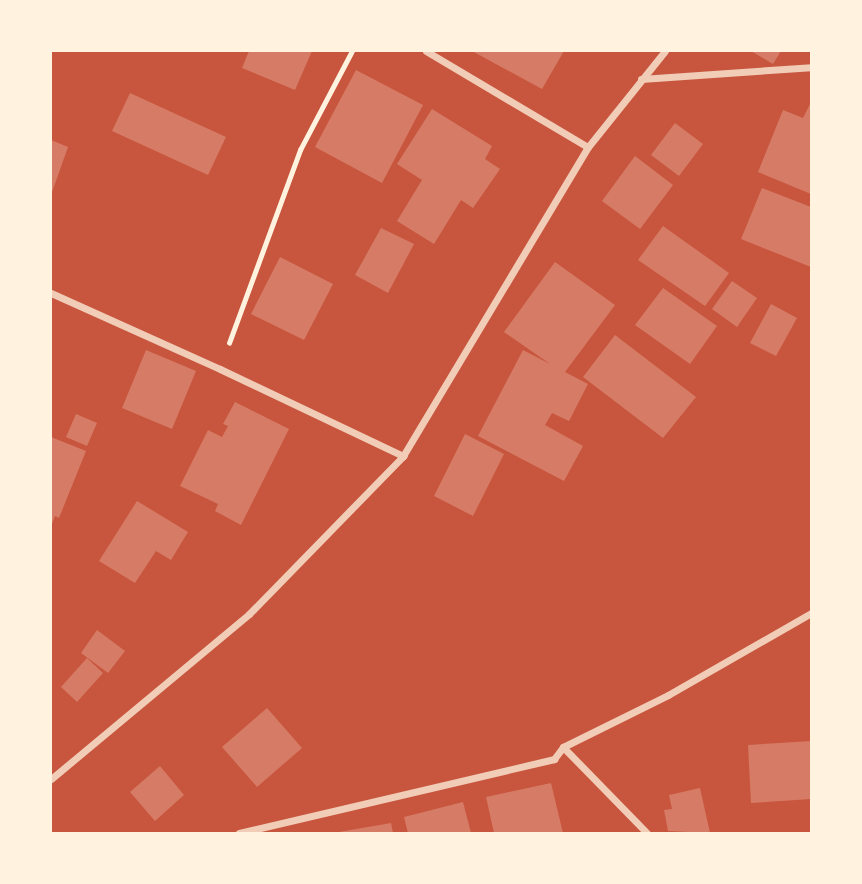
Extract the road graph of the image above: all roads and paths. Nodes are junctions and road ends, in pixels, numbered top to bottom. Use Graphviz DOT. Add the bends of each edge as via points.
graph roads {
  1 [pos="352,51"];
  2 [pos="426,51"];
  3 [pos="665,51"];
  4 [pos="811,67"];
  5 [pos="640,79"];
  6 [pos="588,147"];
  7 [pos="51,293"];
  8 [pos="220,369"];
  9 [pos="403,456"];
  10 [pos="811,613"];
  11 [pos="563,747"];
  12 [pos="51,779"];
  13 [pos="239,833"];
  14 [pos="647,833"];
  1 -- 8 [label="path" via="282,193"];
  2 -- 6 [label="street"];
  3 -- 5 [label="street"];
  4 -- 5 [label="street"];
  5 -- 6 [label="street"];
  6 -- 9 [label="street"];
  7 -- 8 [label="street"];
  8 -- 9 [label="street"];
  9 -- 12 [label="street" via="249,614"];
  10 -- 11 [label="street" via="668,695"];
  11 -- 13 [label="street" via="554,759"];
  11 -- 14 [label="street"];
}
